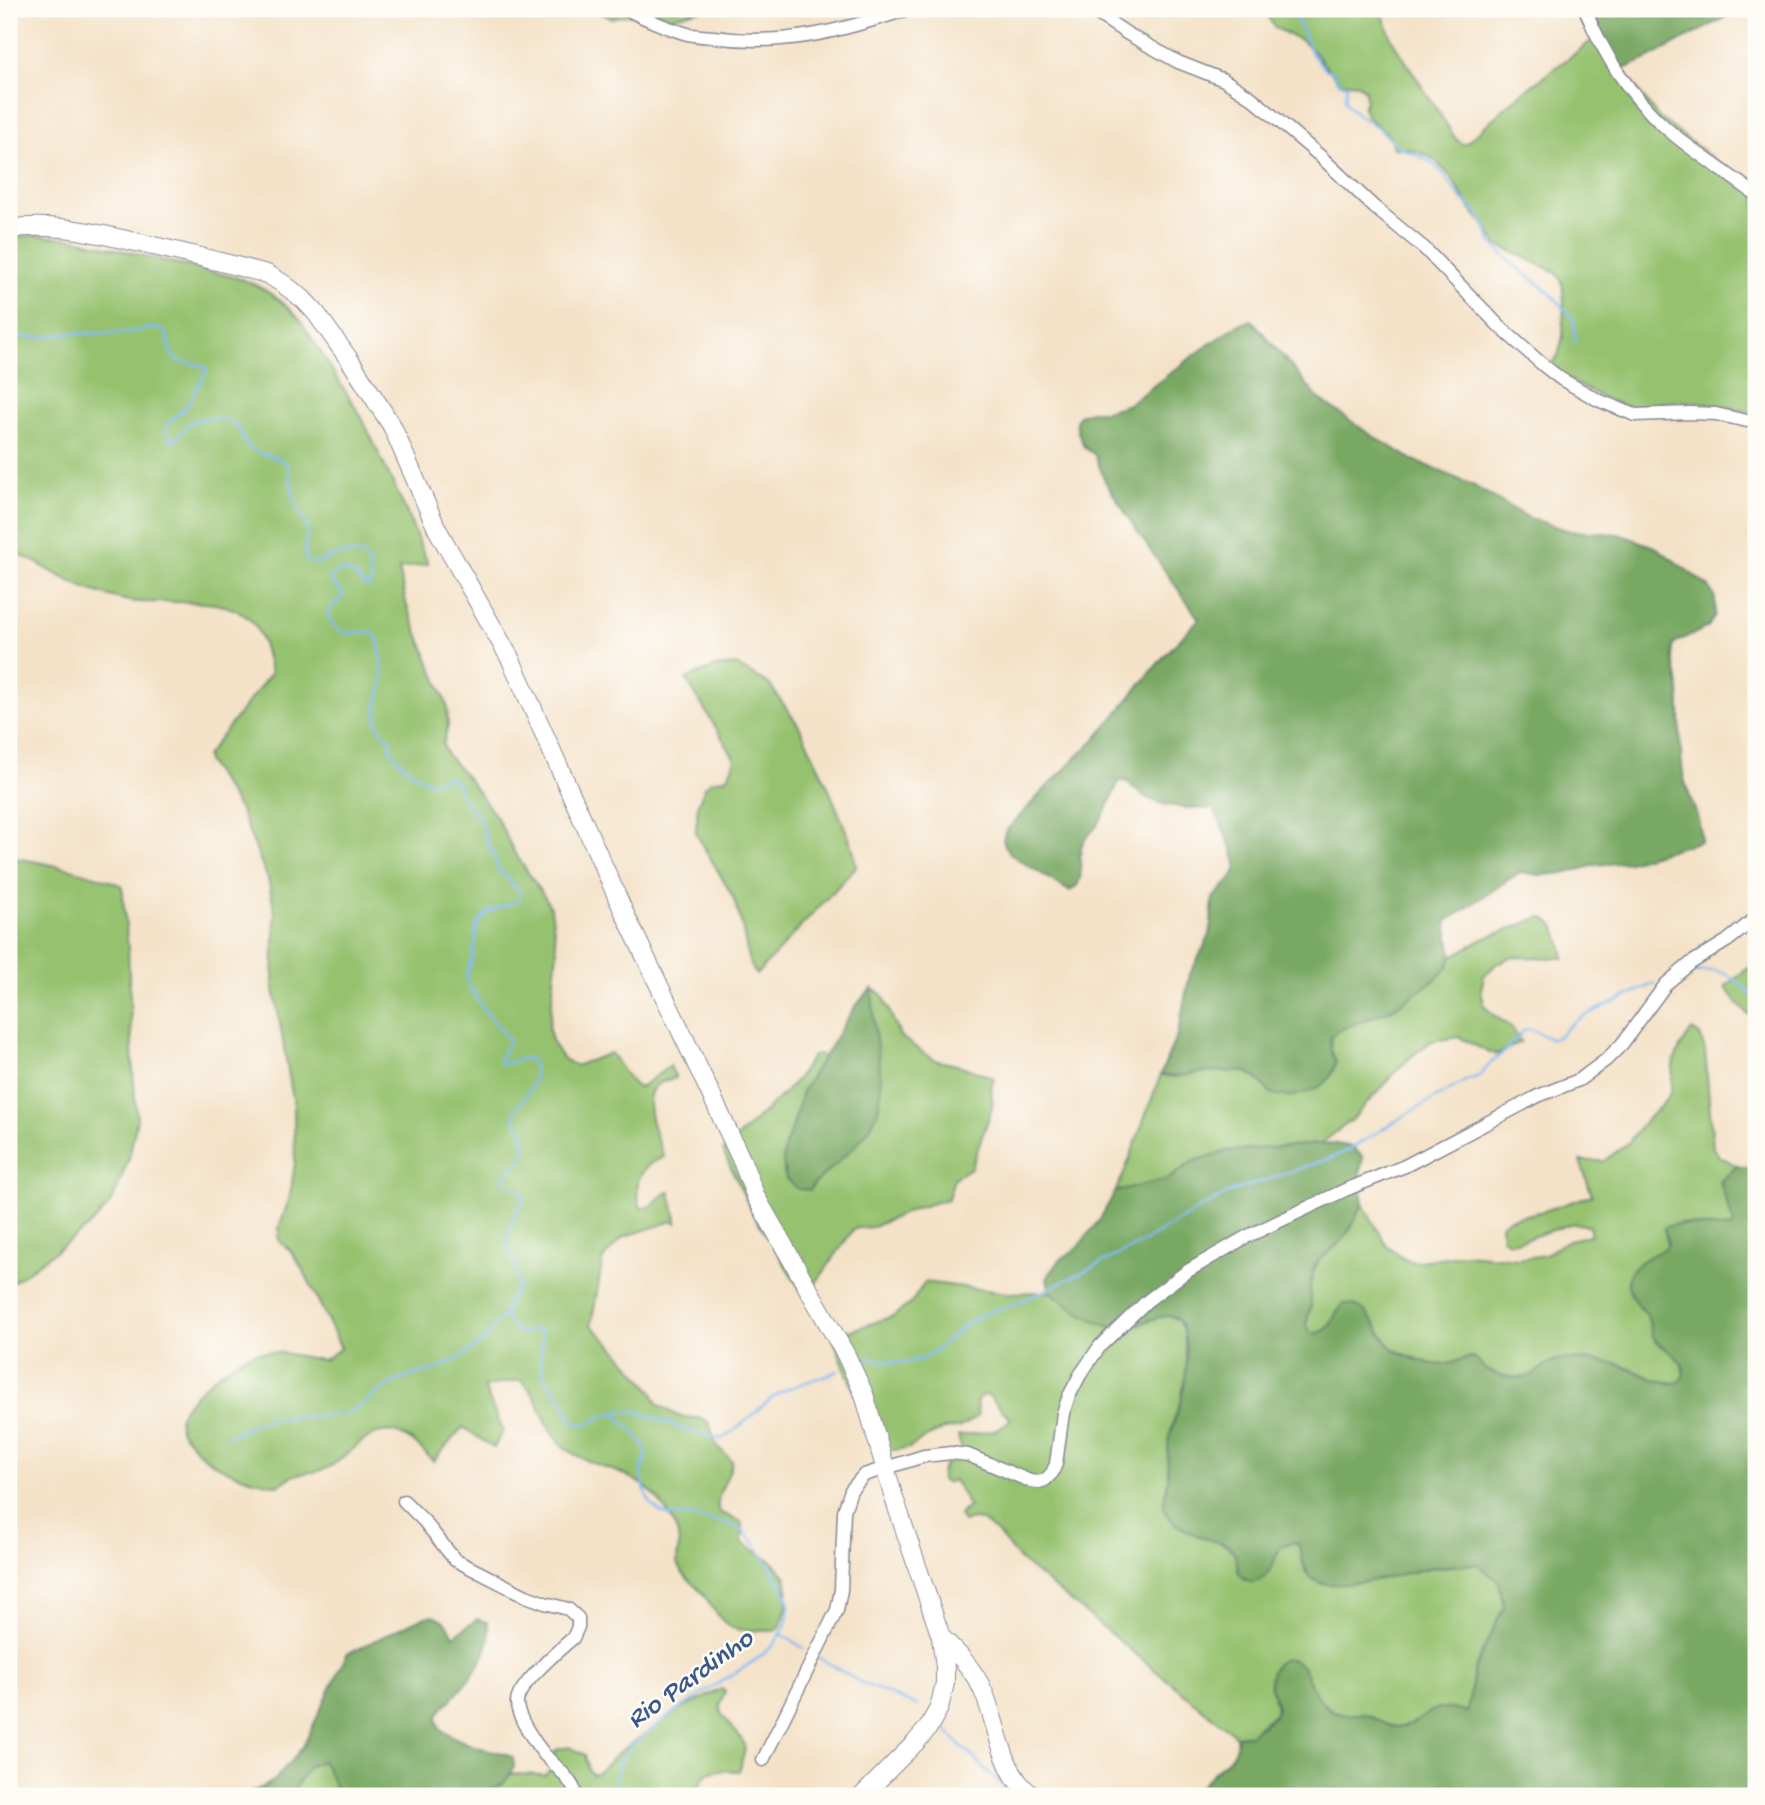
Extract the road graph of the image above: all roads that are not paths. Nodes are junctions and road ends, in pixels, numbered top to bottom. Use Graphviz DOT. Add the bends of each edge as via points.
graph roads {
  1 [pos="626,9"];
  2 [pos="908,9"];
  3 [pos="1090,9"];
  4 [pos="1585,9"];
  5 [pos="1756,195"];
  6 [pos="9,229"];
  7 [pos="1756,423"];
  8 [pos="1756,918"];
  9 [pos="1756,929"];
  10 [pos="1737,933"];
  11 [pos="885,1469"];
  12 [pos="404,1501"];
  13 [pos="941,1637"];
  14 [pos="763,1760"];
  15 [pos="577,1796"];
  16 [pos="863,1796"];
  17 [pos="1031,1796"];
  1 -- 2 [label="street" via="684,33 765,41 813,36"];
  3 -- 7 [label="street" via="1178,62 1224,80 1252,99 1424,248 1500,327 1561,379 1635,415 1716,414"];
  4 -- 5 [label="street" via="1611,63 1637,98 1665,127"];
  6 -- 11 [label="main road" via="75,229 267,274 303,299 351,362 391,426 437,529 511,660 756,1197 846,1355 864,1395"];
  8 -- 10 [label="street"];
  9 -- 10 [label="street"];
  10 -- 11 [label="street" via="1666,984 1622,1044 1579,1080 1538,1096 1405,1166 1246,1237 1147,1301 1100,1346 1080,1375 1063,1413 1056,1464 1045,1480 1030,1481 951,1452"];
  11 -- 13 [label="main road"];
  11 -- 14 [label="street" via="858,1480 846,1502 840,1602"];
  12 -- 15 [label="street" via="455,1560 526,1595 568,1609 578,1618 576,1633 523,1688 517,1701 532,1737"];
  13 -- 16 [label="main road" via="945,1684 939,1708 922,1735"];
  13 -- 17 [label="main road" via="977,1680 1008,1763"];
}
